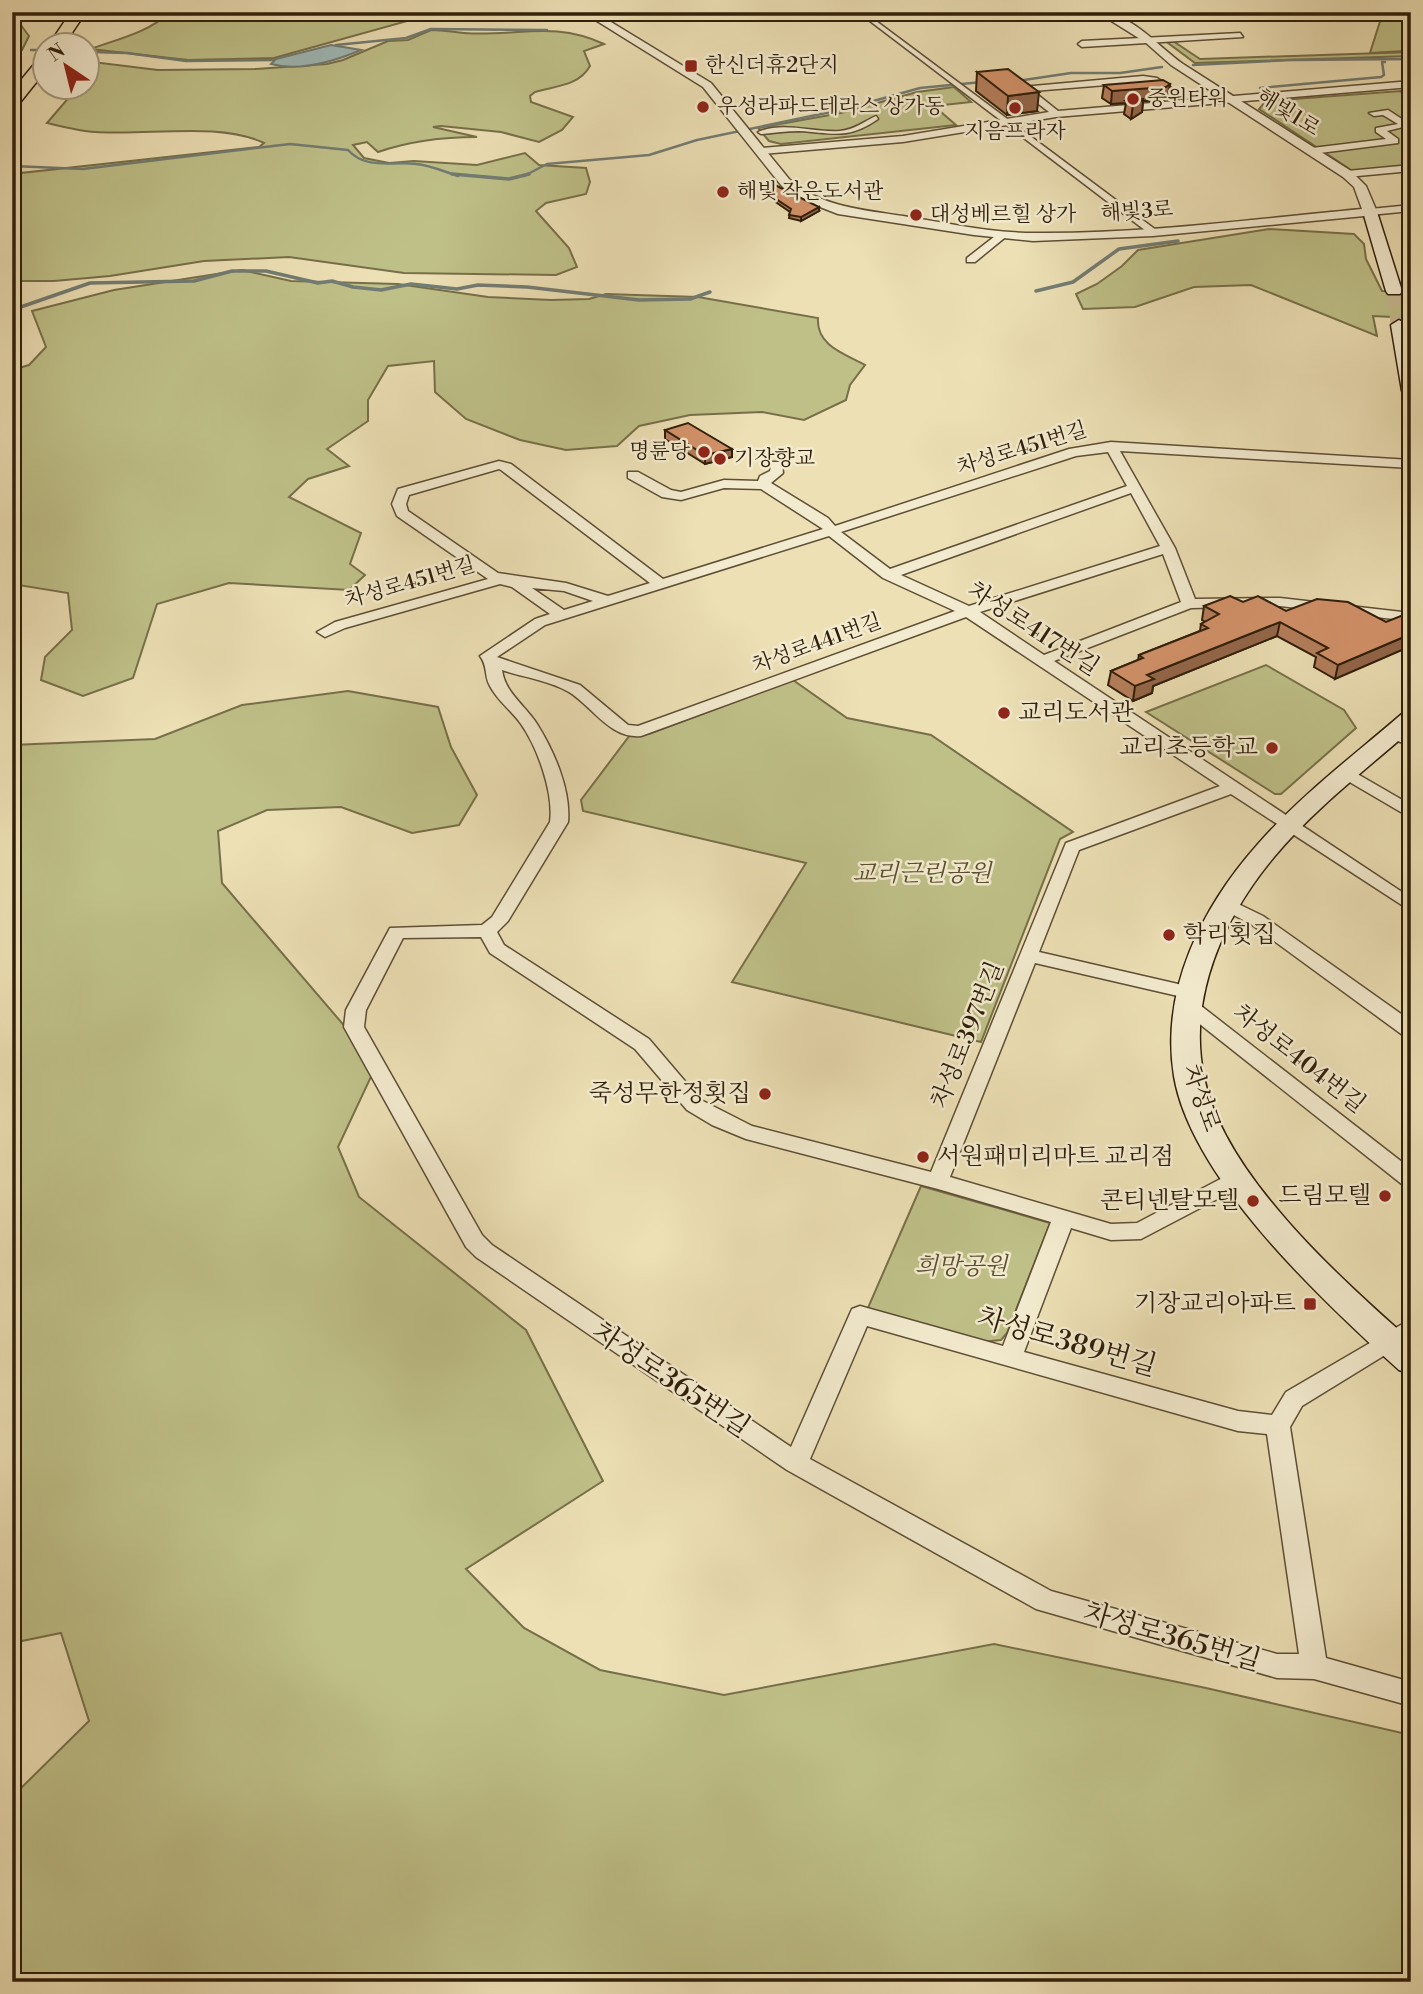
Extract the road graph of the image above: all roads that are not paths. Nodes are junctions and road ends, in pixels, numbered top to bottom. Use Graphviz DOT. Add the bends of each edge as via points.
graph roads {
  1 [pos="1102,12"];
  2 [pos="85,17"];
  3 [pos="872,20"];
  4 [pos="602,21"];
  5 [pos="69,32"];
  6 [pos="1239,35"];
  7 [pos="1149,40"];
  8 [pos="1082,44"];
  9 [pos="1411,84"];
  10 [pos="32,86"];
  11 [pos="1231,99"];
  12 [pos="1188,103"];
  13 [pos="20,110"];
  14 [pos="1374,113"];
  15 [pos="1056,114"];
  16 [pos="876,118"];
  17 [pos="1007,122"];
  18 [pos="761,132"];
  19 [pos="1312,150"];
  20 [pos="761,151"];
  21 [pos="1411,168"];
  22 [pos="1347,174"];
  23 [pos="1411,208"];
  24 [pos="1370,212"];
  25 [pos="1153,232"];
  26 [pos="1003,235"];
  27 [pos="971,260"];
  28 [pos="1394,291"];
  29 [pos="1399,325"];
  30 [pos="1410,384"];
  31 [pos="1111,446"];
  32 [pos="1411,464"];
  33 [pos="777,466"];
  34 [pos="633,475"];
  35 [pos="764,485"];
  36 [pos="1133,488"];
  37 [pos="830,530"];
  38 [pos="1168,548"];
  39 [pos="888,575"];
  40 [pos="509,581"];
  41 [pos="659,583"];
  42 [pos="606,600"];
  43 [pos="1189,604"];
  44 [pos="968,611"];
  45 [pos="559,614"];
  46 [pos="1411,617"];
  47 [pos="325,632"];
  48 [pos="1044,660"];
  49 [pos="494,662"];
  50 [pos="1405,731"];
  51 [pos="1347,773"];
  52 [pos="1231,788"];
  53 [pos="1411,813"];
  54 [pos="559,822"];
  55 [pos="1288,826"];
  56 [pos="1226,904"];
  57 [pos="1411,906"];
  58 [pos="487,931"];
  59 [pos="1028,955"];
  60 [pos="1190,1000"];
  61 [pos="1411,1031"];
  62 [pos="1236,1180"];
  63 [pos="1411,1180"];
  64 [pos="938,1181"];
  65 [pos="1064,1218"];
  66 [pos="1400,1335"];
  67 [pos="1010,1357"];
  68 [pos="1411,1361"];
  69 [pos="1278,1426"];
  70 [pos="796,1463"];
  71 [pos="1314,1667"];
  72 [pos="1411,1694"];
  1 -- 7 [label="street, 해빛1로"];
  2 -- 5 [label="highway"];
  3 -- 17 [label="street"];
  4 -- 20 [label="street, 해빛3로" via="707,85"];
  6 -- 7 [label="street"];
  7 -- 8 [label="street"];
  7 -- 11 [label="street, 해빛1로" via="1175,64"];
  9 -- 11 [label="street"];
  10 -- 13 [label="highway"];
  11 -- 12 [label="street"];
  11 -- 19 [label="street, 해빛1로"];
  12 -- 15 [label="street"];
  12 -- 15 [label="street" via="1150,79 1025,89"];
  14 -- 19 [label="street" via="1384,112 1406,125 1379,130 1395,141"];
  15 -- 17 [label="street"];
  16 -- 18 [label="street" via="839,136 797,129"];
  17 -- 20 [label="street" via="903,139"];
  17 -- 25 [label="street"];
  19 -- 22 [label="street, 해빛1로"];
  20 -- 26 [label="street, 해빛3로" via="797,193 838,210"];
  21 -- 22 [label="street"];
  22 -- 24 [label="street, 해빛1로" via="1360,186"];
  23 -- 24 [label="street"];
  24 -- 25 [label="street, 해빛3로"];
  24 -- 28 [label="main road"];
  25 -- 26 [label="street, 해빛3로" via="1078,238"];
  26 -- 27 [label="street"];
  29 -- 30 [label="main road"];
  31 -- 32 [label="street, 차성로451번길"];
  31 -- 36 [label="street"];
  31 -- 37 [label="street, 차성로451번길" via="1051,458"];
  33 -- 35 [label="street" via="776,474 765,479"];
  34 -- 35 [label="street" via="667,494 681,496 724,484"];
  35 -- 37 [label="street, 차성로417번길"];
  36 -- 38 [label="street"];
  36 -- 39 [label="street, 차성로417번길"];
  37 -- 39 [label="street, 차성로417번길"];
  37 -- 41 [label="street, 차성로451번길"];
  38 -- 43 [label="street"];
  38 -- 44 [label="street, 차성로441번길"];
  39 -- 44 [label="street, 차성로417번길"];
  40 -- 41 [label="street, 차성로451번길" via="482,570 402,513 403,492 499,465 506,467"];
  40 -- 42 [label="street, 차성로451번길" via="557,585"];
  40 -- 45 [label="street, 차성로451번길"];
  40 -- 47 [label="street, 차성로451번길" via="486,583"];
  41 -- 42 [label="street, 차성로451번길"];
  42 -- 45 [label="street, 차성로451번길"];
  43 -- 46 [label="street" via="1280,603"];
  43 -- 48 [label="street"];
  44 -- 48 [label="street, 차성로417번길"];
  44 -- 49 [label="street, 차성로441번길" via="641,731 622,728 574,688"];
  45 -- 49 [label="street, 차성로451번길" via="488,656"];
  48 -- 52 [label="street, 차성로417번길"];
  49 -- 54 [label="street" via="496,684 530,725 551,771 561,805"];
  50 -- 51 [label="main road, 차성로"];
  51 -- 53 [label="street"];
  51 -- 55 [label="main road, 차성로"];
  52 -- 55 [label="street, 차성로417번길"];
  52 -- 59 [label="street, 차성로397번길" via="1072,847"];
  54 -- 58 [label="street" via="499,921"];
  55 -- 56 [label="main road, 차성로"];
  55 -- 57 [label="street"];
  56 -- 60 [label="main road, 차성로" via="1210,935"];
  56 -- 61 [label="street" via="1257,920"];
  58 -- 64 [label="street" via="497,949 642,1044 694,1105 719,1120 746,1132"];
  58 -- 70 [label="street, 차성로365번길" via="397,932 356,1010 354,1027 474,1241 501,1265"];
  59 -- 60 [label="street"];
  59 -- 64 [label="street, 차성로397번길"];
  60 -- 62 [label="main road, 차성로" via="1185,1038 1189,1080"];
  60 -- 63 [label="street, 차성로404번길"];
  62 -- 65 [label="street" via="1141,1231 1111,1232"];
  62 -- 66 [label="main road, 차성로" via="1333,1289"];
  64 -- 65 [label="street"];
  65 -- 67 [label="street"];
  66 -- 68 [label="main road, 차성로"];
  66 -- 69 [label="street" via="1294,1399"];
  67 -- 69 [label="street, 차성로389번길" via="1238,1421"];
  67 -- 70 [label="street, 차성로389번길" via="860,1315"];
  69 -- 71 [label="street"];
  70 -- 71 [label="street, 차성로365번길" via="1045,1601 1277,1666"];
  71 -- 72 [label="street, 차성로365번길"];
}
